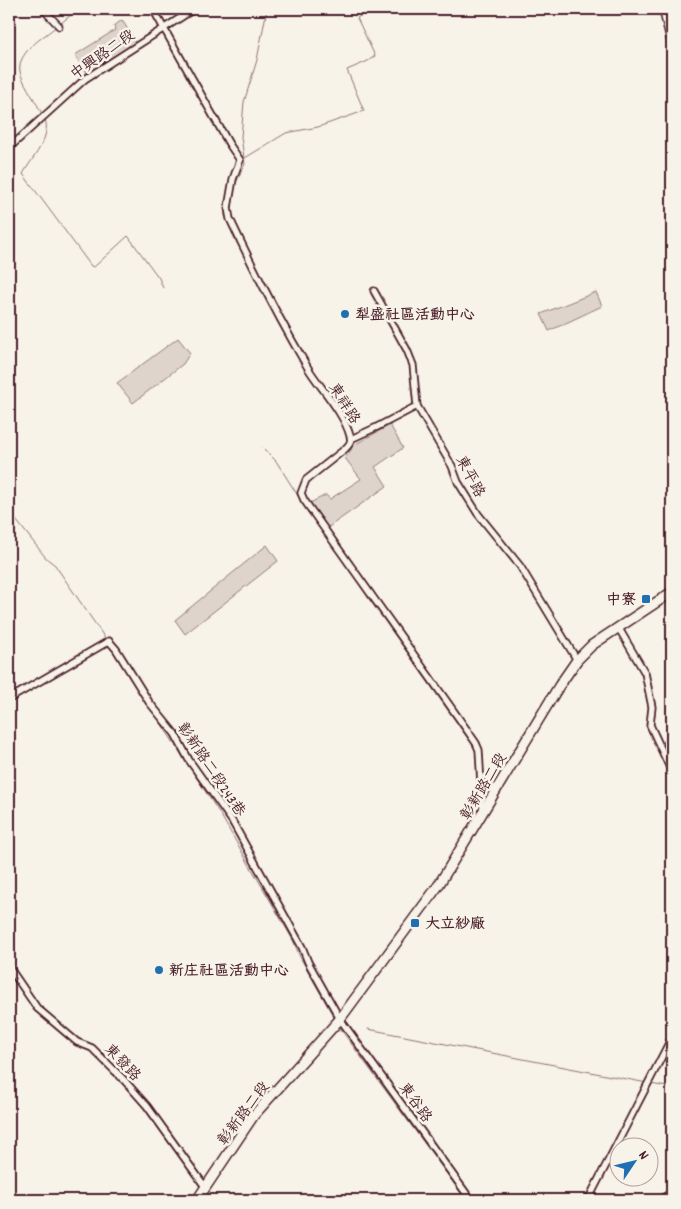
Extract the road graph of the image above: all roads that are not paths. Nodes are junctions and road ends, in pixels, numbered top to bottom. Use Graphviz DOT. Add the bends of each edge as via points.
graph roads {
  1 [pos="43,9"];
  2 [pos="153,9"];
  3 [pos="194,9"];
  4 [pos="664,9"];
  5 [pos="58,26"];
  6 [pos="164,27"];
  7 [pos="672,42"];
  8 [pos="9,148"];
  9 [pos="374,291"];
  10 [pos="417,406"];
  11 [pos="351,439"];
  12 [pos="672,592"];
  13 [pos="618,627"];
  14 [pos="577,660"];
  15 [pos="9,699"];
  16 [pos="672,783"];
  17 [pos="484,811"];
  18 [pos="9,968"];
  19 [pos="338,1021"];
  20 [pos="672,1037"];
  21 [pos="206,1188"];
  22 [pos="672,1192"];
  23 [pos="198,1200"];
  24 [pos="471,1200"];
  25 [pos="588,1200"];
  26 [pos="660,1200"];
  1 -- 5 [label="street"];
  2 -- 6 [label="street, 東祥路"];
  3 -- 6 [label="street, 中興路二段"];
  4 -- 7 [label="street"];
  6 -- 8 [label="street, 中興路二段" via="85,79"];
  6 -- 11 [label="street, 東祥路" via="240,160 228,208 230,219 282,325 343,419"];
  9 -- 10 [label="street, 東平路" via="413,365"];
  10 -- 11 [label="street"];
  10 -- 14 [label="street, 東平路" via="478,514 520,566"];
  11 -- 17 [label="street, 東祥路" via="345,449 306,480 301,493 476,743"];
  12 -- 13 [label="street, 彰新路二段"];
  13 -- 14 [label="street, 彰新路二段"];
  13 -- 16 [label="street" via="645,673 652,707 650,725 670,768"];
  14 -- 17 [label="street, 彰新路二段"];
  15 -- 19 [label="street, 彰新路二段243巷" via="106,642 116,649 232,820 302,947"];
  17 -- 19 [label="street, 彰新路二段" via="438,886"];
  18 -- 21 [label="street, 東發路" via="37,1008 77,1042 92,1048 124,1080 147,1106"];
  19 -- 21 [label="street, 彰新路二段" via="254,1115"];
  19 -- 24 [label="street, 東谷路"];
  20 -- 25 [label="street"];
  21 -- 23 [label="street, 彰新路二段"];
  22 -- 26 [label="street"];
}
